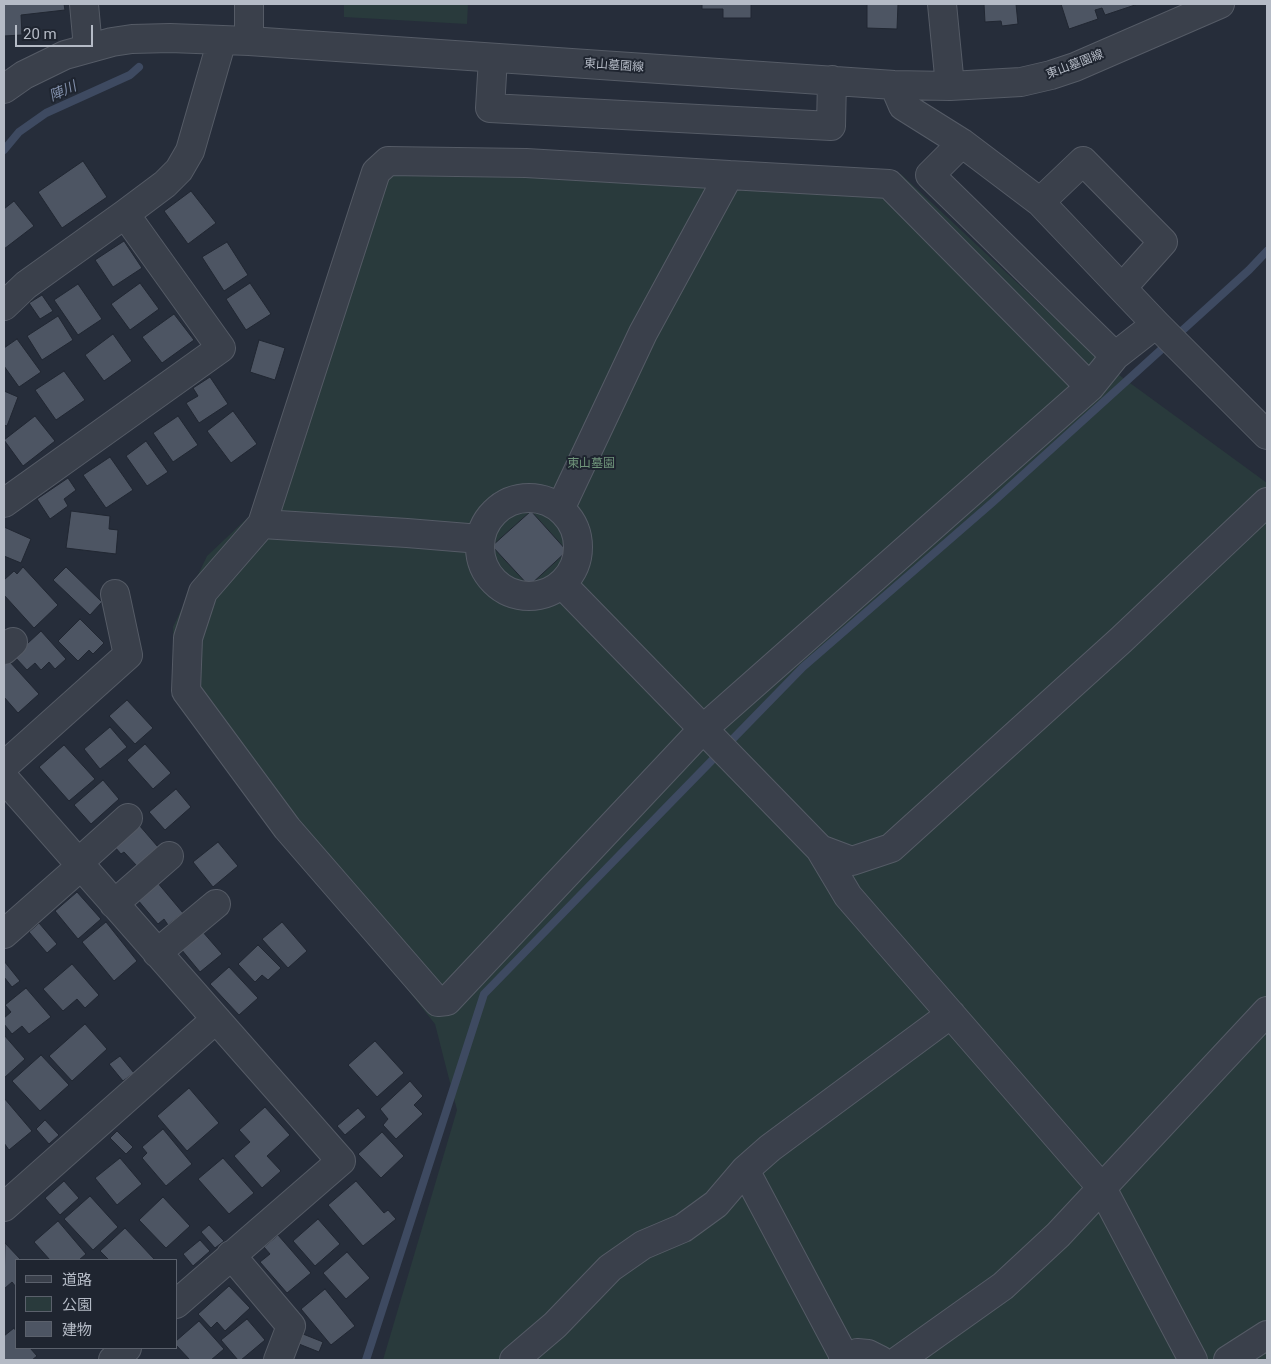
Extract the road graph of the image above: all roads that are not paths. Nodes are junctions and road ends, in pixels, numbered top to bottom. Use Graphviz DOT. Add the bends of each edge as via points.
graph roads {
  1 [pos="84,4"];
  2 [pos="248,4"];
  3 [pos="942,4"];
  4 [pos="1220,4"];
  5 [pos="236,41"];
  6 [pos="88,48"];
  7 [pos="493,58"];
  8 [pos="832,80"];
  9 [pos="894,85"];
  10 [pos="950,86"];
  11 [pos="4,89"];
  12 [pos="962,143"];
  13 [pos="729,175"];
  14 [pos="1040,202"];
  15 [pos="125,214"];
  16 [pos="1122,288"];
  17 [pos="4,306"];
  18 [pos="1156,324"];
  19 [pos="1115,356"];
  20 [pos="1090,387"];
  21 [pos="1267,435"];
  22 [pos="1267,502"];
  23 [pos="4,503"];
  24 [pos="561,508"];
  25 [pos="262,524"];
  26 [pos="480,539"];
  27 [pos="562,584"];
  28 [pos="115,594"];
  29 [pos="703,729"];
  30 [pos="4,766"];
  31 [pos="4,778"];
  32 [pos="128,818"];
  33 [pos="820,849"];
  34 [pos="169,856"];
  35 [pos="80,865"];
  36 [pos="114,904"];
  37 [pos="216,904"];
  38 [pos="4,934"];
  39 [pos="157,953"];
  40 [pos="1267,1011"];
  41 [pos="951,1014"];
  42 [pos="216,1019"];
  43 [pos="745,1170"];
  44 [pos="1102,1188"];
  45 [pos="4,1207"];
  46 [pos="232,1255"];
  47 [pos="178,1302"];
  48 [pos="1267,1335"];
  49 [pos="126,1349"];
  50 [pos="844,1359"];
  51 [pos="113,1360"];
  52 [pos="278,1360"];
  53 [pos="514,1360"];
  54 [pos="880,1360"];
  55 [pos="899,1360"];
  56 [pos="1193,1360"];
  57 [pos="1228,1360"];
  1 -- 6 [label="street"];
  2 -- 5 [label="street"];
  3 -- 10 [label="street"];
  4 -- 10 [label="street, 東山墓園線" via="1051,75 1021,82"];
  5 -- 6 [label="street, 東山墓園線" via="132,38"];
  5 -- 7 [label="street, 東山墓園線"];
  5 -- 15 [label="street" via="180,170"];
  6 -- 11 [label="street, 東山墓園線" via="65,54"];
  7 -- 8 [label="street, 東山墓園線"];
  7 -- 8 [label="street" via="490,108 831,126"];
  8 -- 9 [label="street, 東山墓園線"];
  9 -- 10 [label="street, 東山墓園線"];
  9 -- 12 [label="street" via="903,106"];
  12 -- 14 [label="street"];
  12 -- 19 [label="street" via="930,175"];
  13 -- 20 [label="street" via="889,184"];
  13 -- 24 [label="street" via="643,333"];
  13 -- 25 [label="street" via="526,163 388,161 376,172"];
  14 -- 16 [label="street"];
  14 -- 16 [label="street" via="1083,161 1163,242"];
  15 -- 17 [label="street" via="26,285"];
  15 -- 23 [label="street" via="221,348"];
  16 -- 18 [label="street"];
  18 -- 19 [label="street"];
  18 -- 21 [label="street"];
  19 -- 20 [label="street"];
  20 -- 29 [label="street"];
  22 -- 33 [label="street" via="1121,640 891,848 852,861"];
  24 -- 26 [label="street" via="546,499 528,497 511,500 496,509 485,523"];
  24 -- 27 [label="street" via="572,521 579,546 573,570"];
  25 -- 26 [label="street"];
  25 -- 29 [label="street" via="203,592 188,638 186,691 287,828 438,1002 447,1001"];
  26 -- 27 [label="street" via="480,556 486,572 498,586 513,594 530,596 547,593"];
  27 -- 29 [label="street"];
  28 -- 30 [label="street" via="128,655"];
  29 -- 33 [label="street"];
  31 -- 35 [label="street"];
  32 -- 35 [label="street"];
  33 -- 41 [label="street" via="848,896"];
  34 -- 36 [label="street"];
  35 -- 36 [label="street"];
  35 -- 38 [label="street"];
  36 -- 39 [label="street"];
  37 -- 39 [label="street"];
  39 -- 42 [label="street"];
  40 -- 44 [label="street"];
  41 -- 43 [label="street"];
  41 -- 44 [label="street"];
  42 -- 45 [label="street"];
  42 -- 46 [label="street" via="341,1161"];
  43 -- 50 [label="street"];
  43 -- 53 [label="street" via="716,1204 683,1228 643,1244 610,1268 555,1325"];
  44 -- 55 [label="street" via="1058,1235 1002,1286"];
  44 -- 56 [label="street"];
  46 -- 47 [label="street"];
  46 -- 52 [label="street" via="291,1326"];
  48 -- 57 [label="street"];
  49 -- 51 [label="street"];
  50 -- 54 [label="street" via="856,1353"];
}
